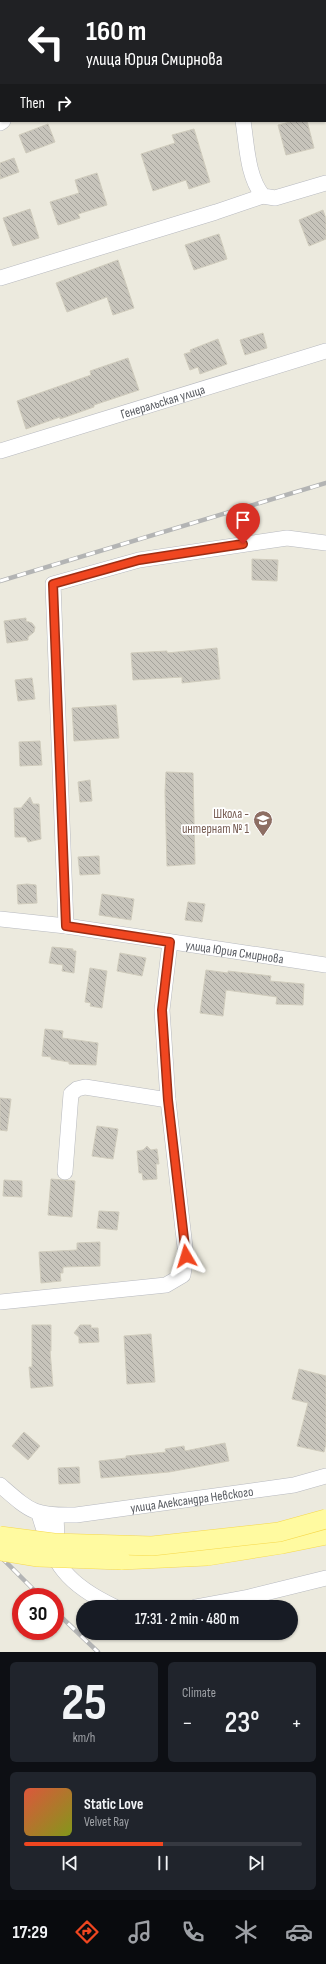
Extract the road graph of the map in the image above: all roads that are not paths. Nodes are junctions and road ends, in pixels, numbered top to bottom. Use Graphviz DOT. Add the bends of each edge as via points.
graph roads {
  1 [pos="243,122"];
  2 [pos="326,183"];
  3 [pos="263,196"];
  4 [pos="0,278"];
  5 [pos="326,351"];
  6 [pos="0,451"];
  7 [pos="326,543"];
  8 [pos="0,919"];
  9 [pos="66,926"];
  10 [pos="170,942"];
  11 [pos="326,965"];
  12 [pos="168,1100"];
  13 [pos="65,1172"];
  14 [pos="0,1302"];
  15 [pos="326,1476"];
  16 [pos="0,1485"];
  17 [pos="39,1514"];
  18 [pos="56,1516"];
  19 [pos="326,1519"];
  20 [pos="326,1535"];
  21 [pos="0,1536"];
  22 [pos="0,1552"];
  23 [pos="326,1578"];
  24 [pos="82,1586"];
  25 [pos="104,1600"];
  26 [pos="233,1600"];
  1 -- 3 [label="street" via="252,174"];
  2 -- 3 [label="street" via="275,198"];
  3 -- 4 [label="street"];
  5 -- 6 [label="street, Генеральская улица"];
  7 -- 9 [label="street" via="287,538 139,560 53,584"];
  8 -- 9 [label="street, улица Юрия Смирнова"];
  9 -- 10 [label="street, улица Юрия Смирнова"];
  10 -- 11 [label="street, улица Юрия Смирнова"];
  10 -- 12 [label="street" via="162,1010"];
  12 -- 13 [label="street" via="85,1087 77,1089 71,1094"];
  12 -- 14 [label="street" via="186,1256 183,1275 166,1285"];
  15 -- 18 [label="street, улица Александра Невского" via="294,1485"];
  16 -- 17 [label="street" via="23,1505"];
  17 -- 18 [label="street, улица Александра Невского"];
  17 -- 24 [label="street" via="55,1557 65,1572"];
  18 -- 24 [label="street" via="57,1538 62,1554"];
  19 -- 21 [label="main road, bridge" via="279,1532 152,1546 54,1543"];
  20 -- 22 [label="main road, bridge" via="207,1556 121,1560"];
  23 -- 26 [label="street"];
  24 -- 25 [label="street"];
}
